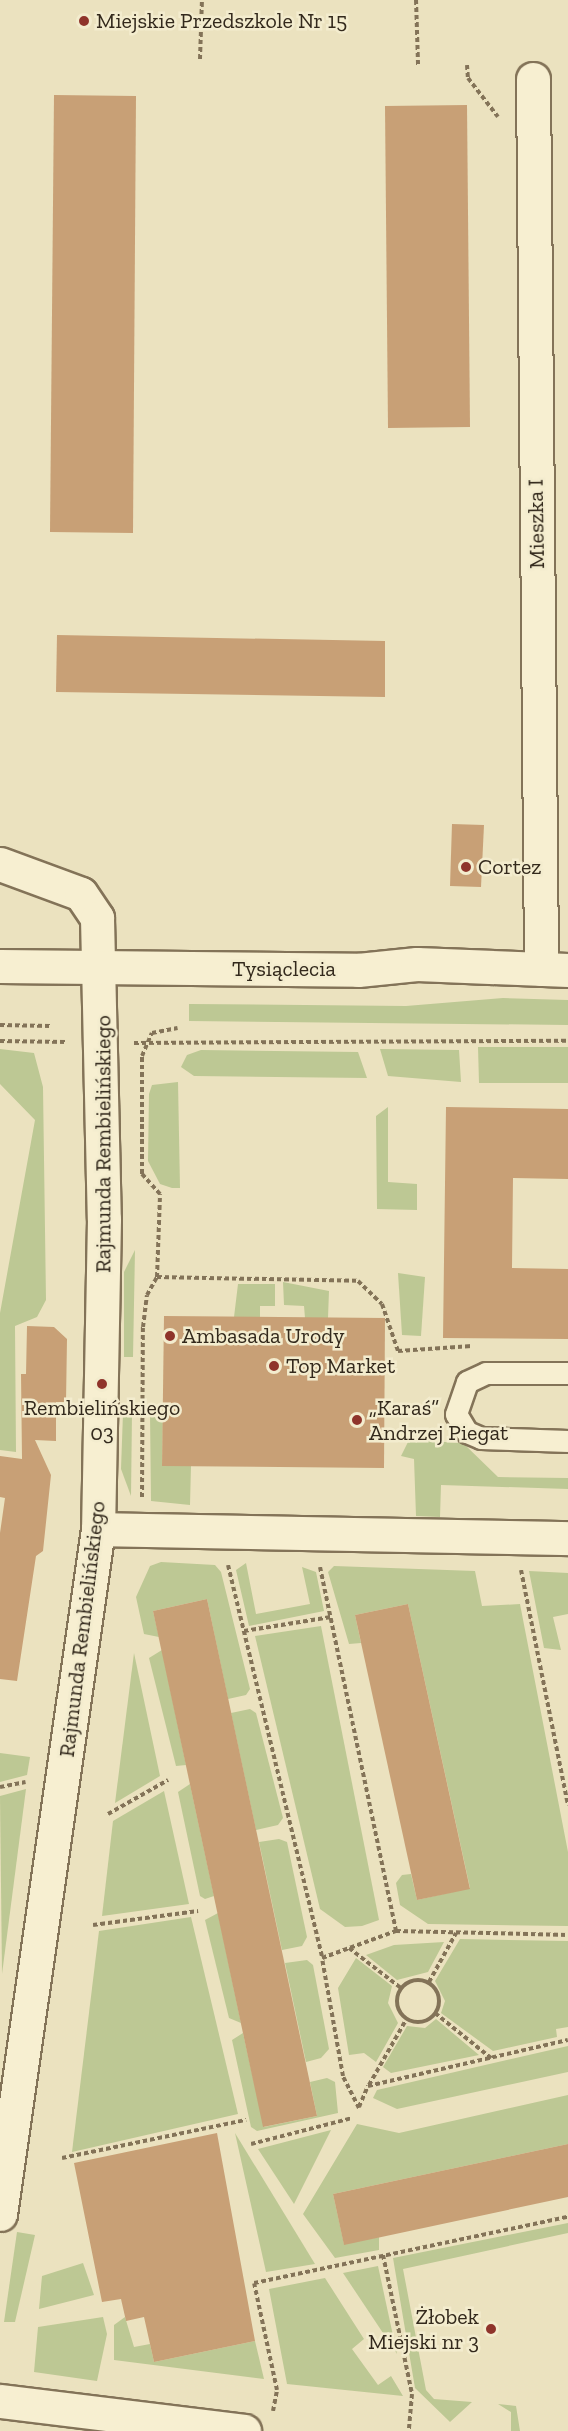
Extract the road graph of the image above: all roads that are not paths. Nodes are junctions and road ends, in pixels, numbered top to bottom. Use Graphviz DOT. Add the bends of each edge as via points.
graph roads {
  1 [pos="533,79"];
  2 [pos="0,864"];
  3 [pos="0,966"];
  4 [pos="101,967"];
  5 [pos="555,969"];
  6 [pos="568,1373"];
  7 [pos="568,1441"];
  8 [pos="98,1529"];
  9 [pos="568,1538"];
  10 [pos="0,2214"];
  11 [pos="0,2400"];
  12 [pos="258,2426"];
  1 -- 5 [label="street, Mieszka I"];
  2 -- 4 [label="street, Rajmunda Rembielińskiego" via="81,894 97,918"];
  3 -- 4 [label="street, Tysiąclecia"];
  4 -- 5 [label="street, Tysiąclecia" via="358,970 417,964"];
  4 -- 8 [label="street, Rajmunda Rembielińskiego"];
  6 -- 7 [label="lane" via="486,1373 466,1382 456,1414 466,1432 481,1438"];
  8 -- 9 [label="street"];
  8 -- 10 [label="street, Rajmunda Rembielińskiego"];
  11 -- 12 [label="street"];
}
